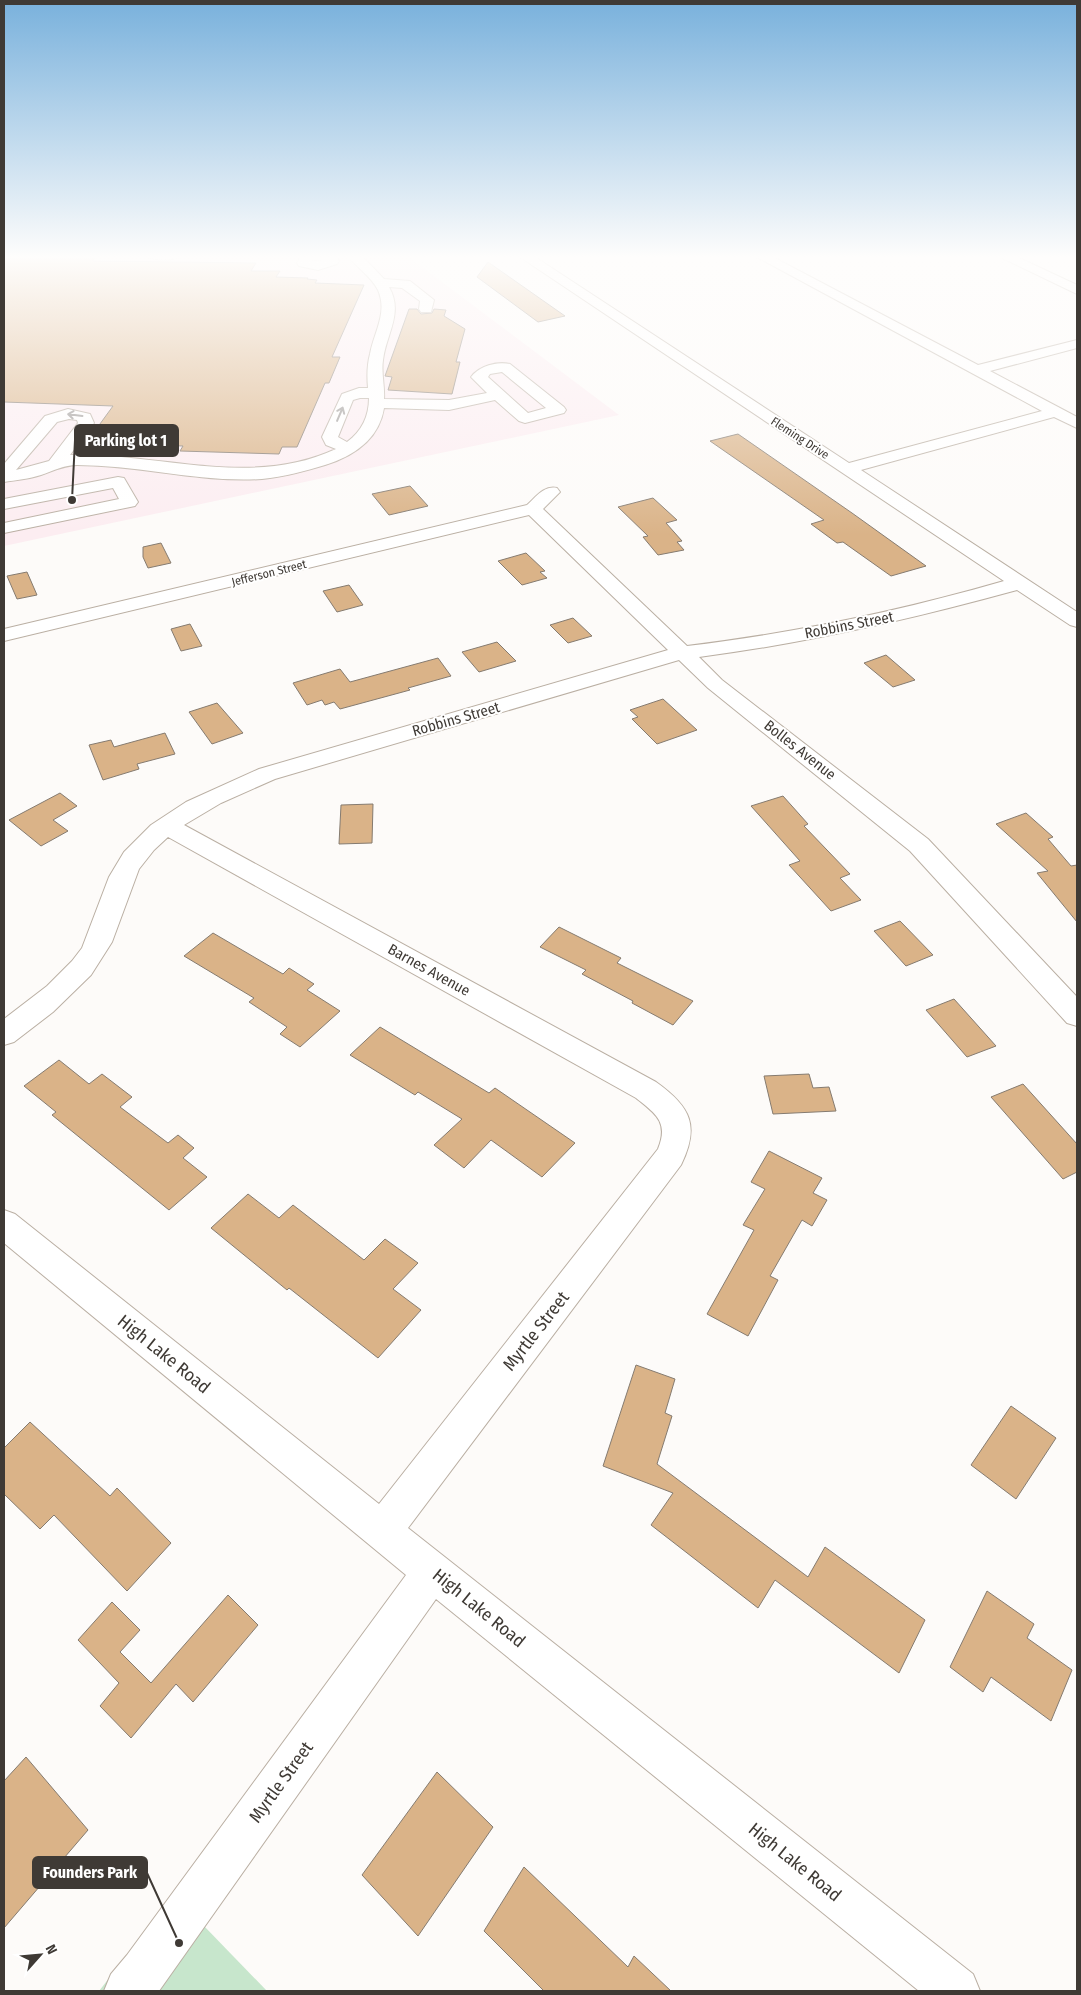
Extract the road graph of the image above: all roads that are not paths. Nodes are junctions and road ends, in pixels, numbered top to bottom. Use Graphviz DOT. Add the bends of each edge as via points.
graph roads {
  1 [pos="377,348"];
  2 [pos="664,348"];
  3 [pos="935,348"];
  4 [pos="1061,348"];
  5 [pos="976,370"];
  6 [pos="498,395"];
  7 [pos="378,398"];
  8 [pos="1055,412"];
  9 [pos="1077,424"];
  10 [pos="349,449"];
  11 [pos="56,463"];
  12 [pos="847,469"];
  13 [pos="4,475"];
  14 [pos="551,492"];
  15 [pos="4,504"];
  16 [pos="533,509"];
  17 [pos="4,528"];
  18 [pos="1019,583"];
  19 [pos="1077,621"];
  20 [pos="4,635"];
  21 [pos="682,653"];
  22 [pos="168,826"];
  23 [pos="1077,1015"];
  24 [pos="4,1034"];
  25 [pos="678,1126"];
  26 [pos="4,1224"];
  27 [pos="382,1531"];
  28 [pos="432,1571"];
  29 [pos="128,1991"];
  30 [pos="956,1991"];
  1 -- 7 [label="street" via="374,369"];
  2 -- 12 [label="street, Fleming Drive"];
  3 -- 5 [label="street"];
  4 -- 5 [label="street"];
  5 -- 8 [label="street"];
  6 -- 6 [label="street" via="525,418 558,410 505,367 485,371 479,377"];
  6 -- 7 [label="street" via="449,405"];
  7 -- 10 [label="street" via="372,422 363,437"];
  10 -- 7 [label="street, one-way" via="332,442 330,437 347,397 359,393"];
  8 -- 9 [label="street"];
  8 -- 12 [label="street"];
  10 -- 11 [label="street" via="318,463 290,470 233,461 198,463 178,469 116,461"];
  11 -- 13 [label="street" via="21,475"];
  11 -- 13 [label="street, one-way" via="86,422 84,417 68,414 51,419"];
  12 -- 18 [label="street, Fleming Drive"];
  14 -- 16 [label="street"];
  15 -- 17 [label="street" via="118,482 129,502"];
  16 -- 20 [label="street, Jefferson Street"];
  16 -- 21 [label="street, Bolles Avenue"];
  18 -- 19 [label="street, Fleming Drive"];
  18 -- 21 [label="street, Robbins Street" via="907,614 730,648"];
  21 -- 22 [label="street, Robbins Street" via="267,774 218,794"];
  21 -- 23 [label="street, Bolles Avenue" via="715,684 919,846"];
  22 -- 24 [label="street, Robbins Street" via="139,851 124,872 98,944 76,973 43,1005"];
  22 -- 25 [label="street, Barnes Avenue" via="646,1090 667,1105"];
  25 -- 27 [label="street, Myrtle Street" via="677,1140 670,1156"];
  26 -- 27 [label="street, High Lake Road"];
  27 -- 28 [label="street, High Lake Road"];
  28 -- 29 [label="street, Myrtle Street"];
  28 -- 30 [label="street, High Lake Road"];
}
